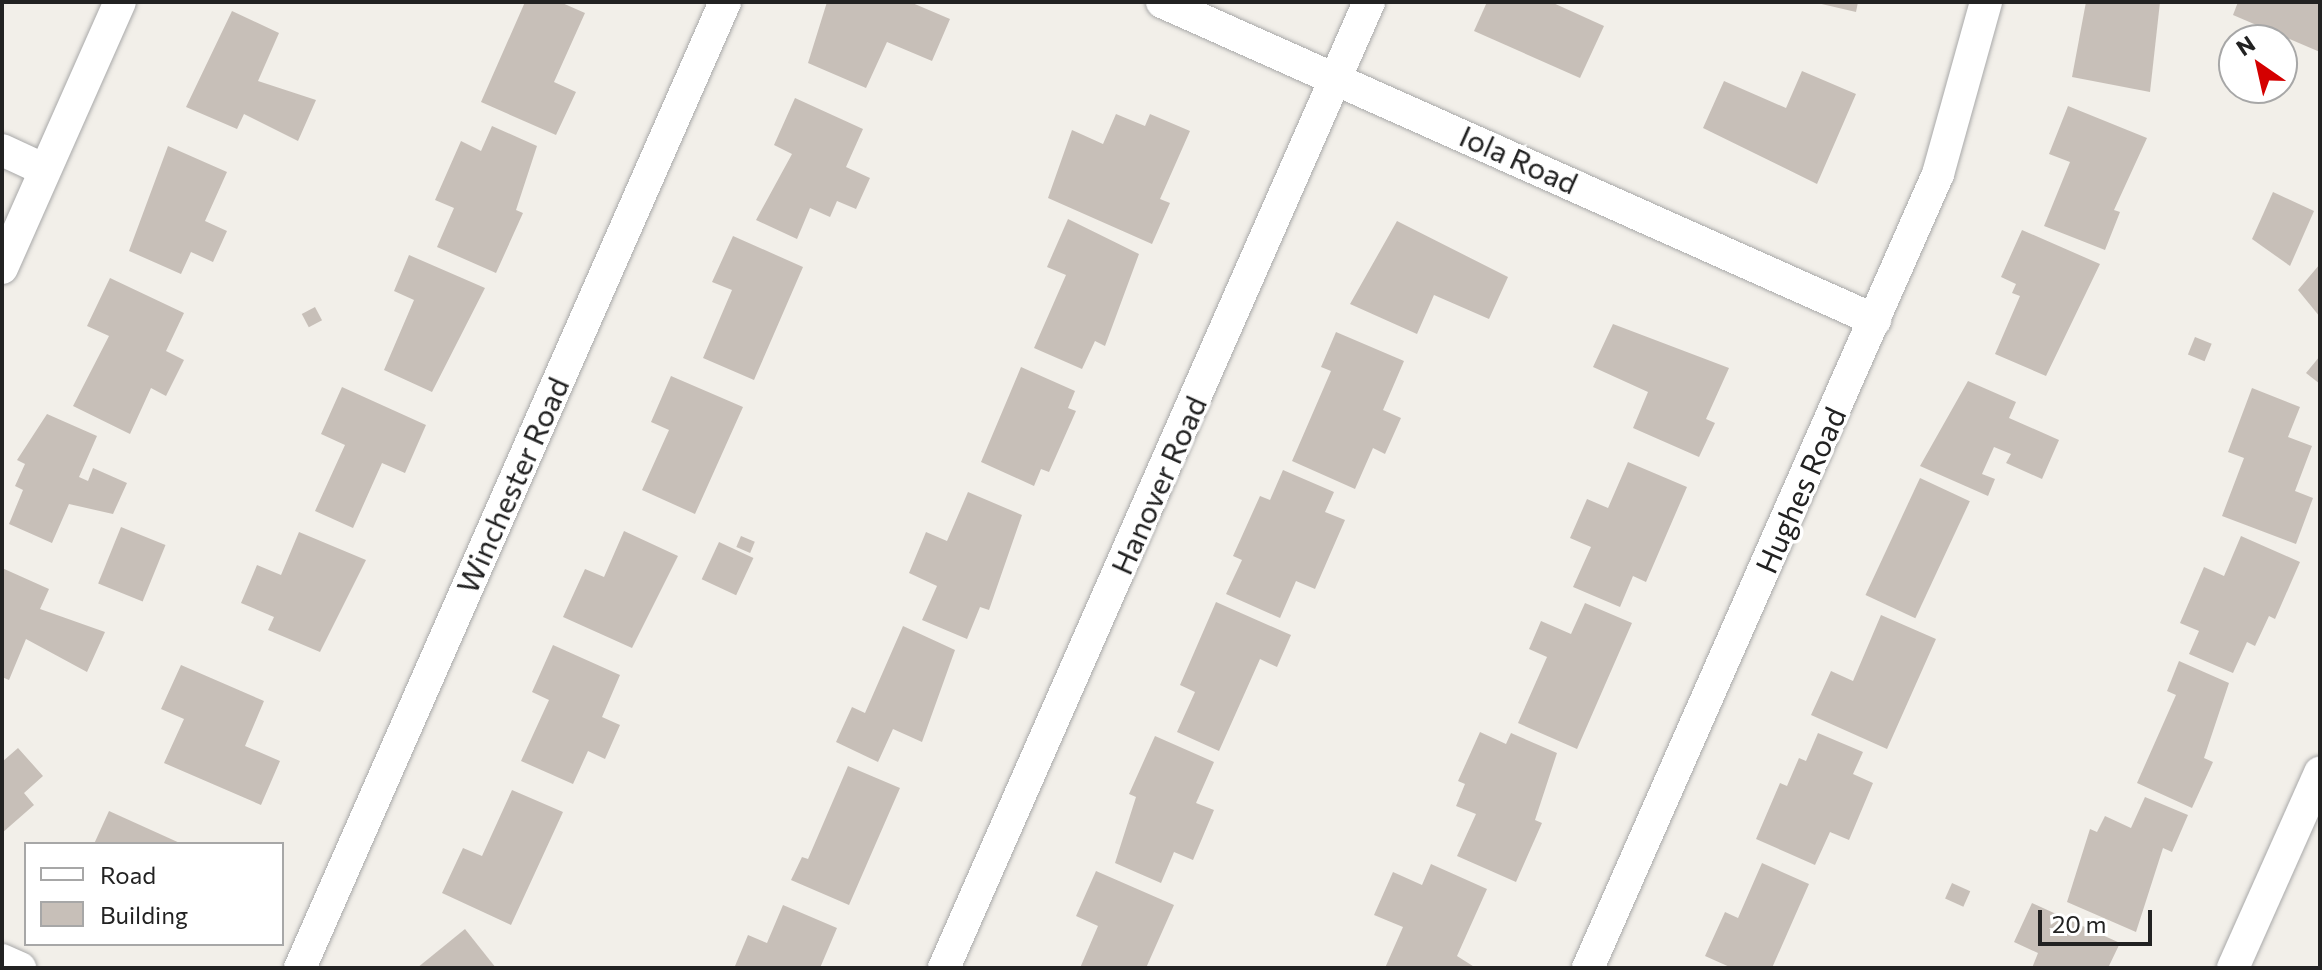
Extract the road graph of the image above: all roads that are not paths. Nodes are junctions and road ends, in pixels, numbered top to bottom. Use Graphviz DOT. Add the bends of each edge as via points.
graph roads {
  1 [pos="120,2"];
  2 [pos="725,2"];
  3 [pos="1162,2"];
  4 [pos="1369,2"];
  5 [pos="1986,2"];
  6 [pos="1335,78"];
  7 [pos="2,150"];
  8 [pos="45,170"];
  9 [pos="2,268"];
  10 [pos="1875,320"];
  11 [pos="2320,773"];
  12 [pos="2,960"];
  13 [pos="20,968"];
  14 [pos="300,968"];
  15 [pos="944,968"];
  16 [pos="1588,968"];
  17 [pos="2233,968"];
  1 -- 8 [label="street"];
  2 -- 14 [label="street, Winchester Road"];
  3 -- 6 [label="street, Iola Road"];
  4 -- 6 [label="street, Hanover Road"];
  5 -- 10 [label="street, Hughes Road" via="1938,174"];
  6 -- 10 [label="street, Iola Road"];
  6 -- 15 [label="street, Hanover Road"];
  7 -- 8 [label="street"];
  8 -- 9 [label="street"];
  10 -- 16 [label="street, Hughes Road"];
  11 -- 17 [label="street"];
  12 -- 13 [label="street"];
}
